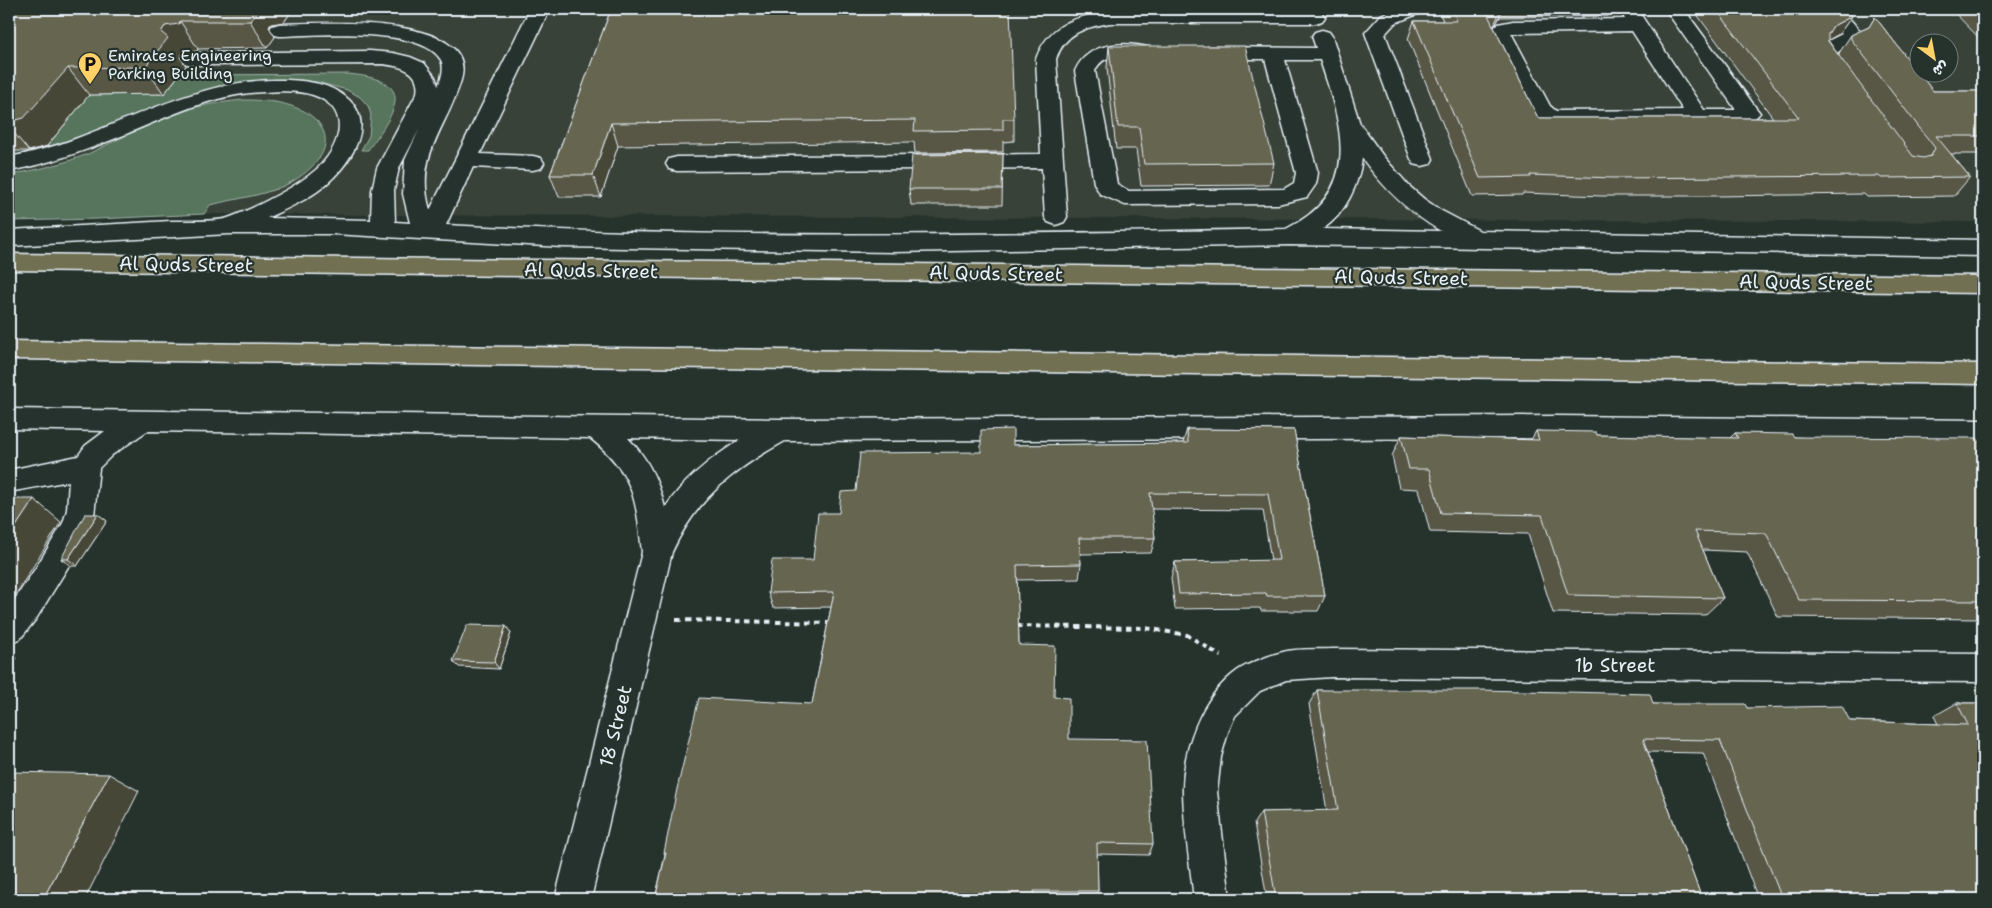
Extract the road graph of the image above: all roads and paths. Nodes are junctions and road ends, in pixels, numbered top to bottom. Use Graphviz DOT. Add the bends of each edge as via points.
graph roads {
  1 [pos="540,9"];
  2 [pos="1413,9"];
  3 [pos="1675,9"];
  4 [pos="1831,9"];
  5 [pos="1314,13"];
  6 [pos="1633,17"];
  7 [pos="275,36"];
  8 [pos="1273,54"];
  9 [pos="1328,54"];
  10 [pos="186,65"];
  11 [pos="1850,90"];
  12 [pos="1698,118"];
  13 [pos="1350,126"];
  14 [pos="1422,159"];
  15 [pos="467,160"];
  16 [pos="1053,162"];
  17 [pos="533,163"];
  18 [pos="9,164"];
  19 [pos="677,164"];
  20 [pos="1056,217"];
  21 [pos="228,226"];
  22 [pos="383,227"];
  23 [pos="427,231"];
  24 [pos="9,238"];
  25 [pos="1290,238"];
  26 [pos="1481,239"];
  27 [pos="1983,248"];
  28 [pos="9,262"];
  29 [pos="1983,285"];
  30 [pos="9,350"];
  31 [pos="1983,374"];
  32 [pos="9,419"];
  33 [pos="142,421"];
  34 [pos="595,427"];
  35 [pos="782,430"];
  36 [pos="1983,431"];
  37 [pos="86,466"];
  38 [pos="9,481"];
  39 [pos="657,552"];
  40 [pos="641,620"];
  41 [pos="838,623"];
  42 [pos="1007,626"];
  43 [pos="9,629"];
  44 [pos="1983,668"];
  45 [pos="1250,681"];
  46 [pos="573,899"];
  47 [pos="1212,899"];
  1 -- 15 [label="street"];
  2 -- 14 [label="street" via="1388,19 1376,33"];
  3 -- 12 [label="street" via="1749,113 1737,117"];
  4 -- 11 [label="street" via="1850,29 1851,36 1828,49 1827,58"];
  5 -- 9 [label="street"];
  5 -- 16 [label="street" via="1110,17 1065,31 1055,39 1046,59"];
  6 -- 12 [label="street"];
  6 -- 12 [label="street" via="1513,27 1500,31 1541,108 1552,117"];
  7 -- 23 [label="street" via="381,41 417,38 442,49 450,58 453,68 451,80 416,160 414,194"];
  8 -- 8 [label="street" via="1116,51 1093,57 1085,71 1108,189 1125,198 1278,197 1302,190 1308,182 1307,173"];
  8 -- 9 [label="street"];
  9 -- 13 [label="street"];
  10 -- 22 [label="street" via="364,70 386,73 406,82 418,108 388,168 383,190"];
  13 -- 25 [label="street" via="1350,166 1338,199 1320,220"];
  13 -- 26 [label="street" via="1406,197 1442,222"];
  15 -- 17 [label="street"];
  15 -- 23 [label="street"];
  16 -- 19 [label="street"];
  16 -- 20 [label="street"];
  18 -- 21 [label="street" via="66,150 188,101 244,86 300,87 321,91 338,100 348,112 352,128 346,145 332,166 291,196"];
  21 -- 22 [label="street"];
  21 -- 24 [label="street"];
  22 -- 23 [label="street"];
  23 -- 25 [label="street" via="562,240 894,244"];
  25 -- 26 [label="street"];
  26 -- 27 [label="street"];
  28 -- 29 [label="main road, Al Quds Street"];
  30 -- 31 [label="main road"];
  32 -- 33 [label="street"];
  33 -- 34 [label="street"];
  33 -- 37 [label="street" via="105,446"];
  34 -- 35 [label="street"];
  34 -- 39 [label="street, 18 Street" via="616,442 633,461 645,483 652,508"];
  35 -- 36 [label="street" via="1555,427"];
  35 -- 39 [label="street, 18 Street" via="748,448 716,471 689,498"];
  37 -- 38 [label="street"];
  37 -- 43 [label="street" via="84,502 76,528 21,616"];
  39 -- 40 [label="street, 18 Street"];
  40 -- 41 [label="path"];
  40 -- 46 [label="street, 18 Street"];
  42 -- 45 [label="path" via="1145,628 1187,635 1218,652"];
  44 -- 45 [label="street, 1b Street" via="1332,663 1284,666"];
  45 -- 47 [label="street, 1b Street" via="1224,705 1212,729 1204,757 1200,792"];
}
